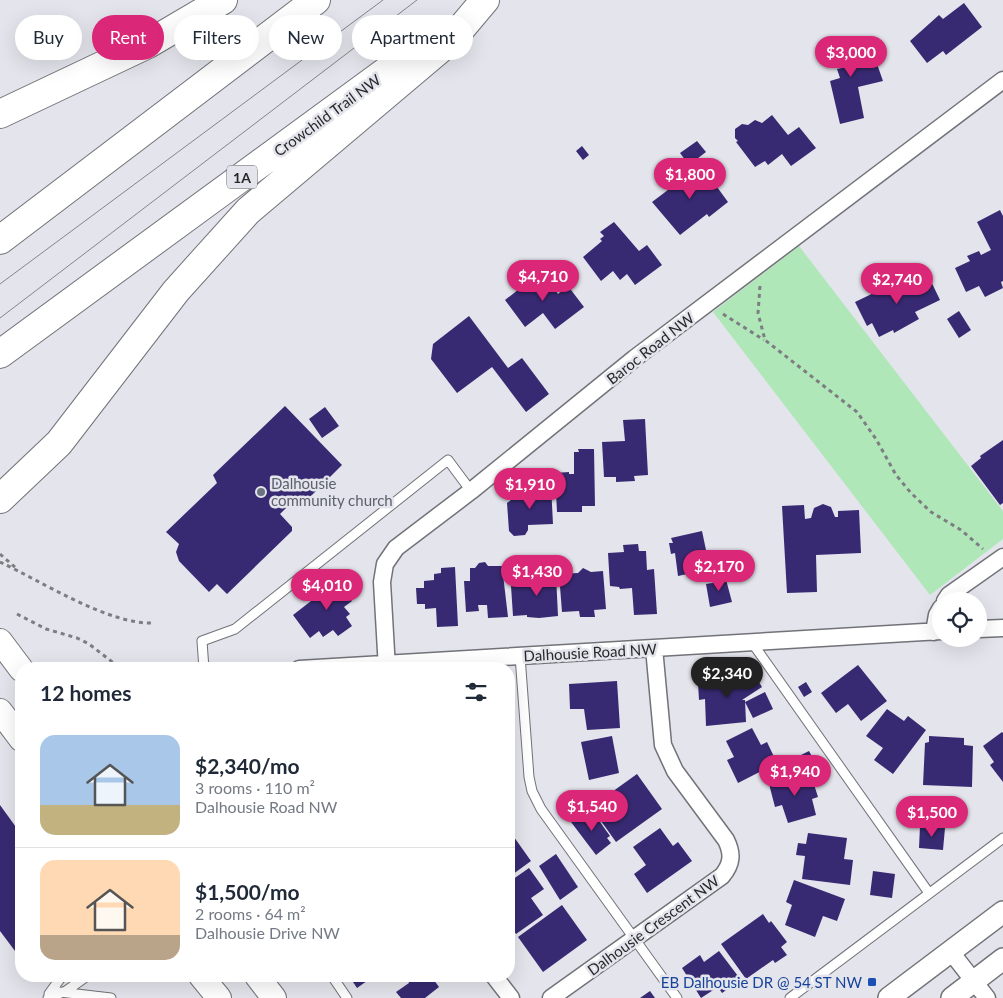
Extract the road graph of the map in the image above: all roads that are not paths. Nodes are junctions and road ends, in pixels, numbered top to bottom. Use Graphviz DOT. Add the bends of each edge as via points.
graph roads {
  1 [pos="223,0"];
  2 [pos="316,0"];
  3 [pos="485,0"];
  4 [pos="1003,80"];
  5 [pos="0,114"];
  6 [pos="0,240"];
  7 [pos="0,354"];
  8 [pos="471,491"];
  9 [pos="0,500"];
  10 [pos="995,555"];
  11 [pos="951,592"];
  12 [pos="1003,628"];
  13 [pos="987,629"];
  14 [pos="932,631"];
  15 [pos="0,641"];
  16 [pos="753,644"];
  17 [pos="654,648"];
  18 [pos="520,656"];
  19 [pos="16,662"];
  20 [pos="204,662"];
  21 [pos="387,662"];
  22 [pos="440,662"];
  23 [pos="0,711"];
  24 [pos="15,731"];
  25 [pos="1003,838"];
  26 [pos="929,893"];
  27 [pos="1003,912"];
  28 [pos="634,939"];
  29 [pos="951,952"];
  30 [pos="1003,959"];
  31 [pos="58,982"];
  32 [pos="79,982"];
  33 [pos="206,982"];
  34 [pos="262,982"];
  35 [pos="336,982"];
  36 [pos="499,982"];
  37 [pos="980,990"];
  38 [pos="66,991"];
  39 [pos="48,996"];
  40 [pos="111,998"];
  41 [pos="219,998"];
  42 [pos="274,998"];
  43 [pos="347,998"];
  44 [pos="511,998"];
  45 [pos="551,998"];
  46 [pos="677,998"];
  47 [pos="790,998"];
  48 [pos="889,998"];
  49 [pos="952,998"];
  1 -- 5 [label="highway" via="148,44"];
  2 -- 6 [label="highway"];
  3 -- 7 [label="highway, Crowchild Trail NW / 1A"];
  3 -- 9 [label="highway" via="453,38 248,211 176,291 59,442"];
  4 -- 8 [label="street, Baroc Road NW" via="636,358"];
  8 -- 20 [label="lane" via="448,460 235,629 202,641"];
  8 -- 21 [label="street, Baroc Road NW" via="404,541 385,564 382,582"];
  10 -- 11 [label="street"];
  12 -- 13 [label="street"];
  14 -- 16 [label="street, Dalhousie Road NW"];
  15 -- 19 [label="main road"];
  16 -- 17 [label="street, Dalhousie Road NW"];
  16 -- 26 [label="lane"];
  17 -- 18 [label="street, Dalhousie Road NW"];
  17 -- 28 [label="street, Dalhousie Crescent NW" via="662,746 675,770 726,840 731,856 722,876"];
  18 -- 22 [label="street, Dalhousie Road NW"];
  18 -- 28 [label="lane" via="532,791 541,809"];
  23 -- 24 [label="main road"];
  25 -- 26 [label="lane"];
  26 -- 47 [label="lane"];
  27 -- 29 [label="street"];
  28 -- 45 [label="street, Dalhousie Crescent NW"];
  28 -- 46 [label="lane"];
  29 -- 37 [label="street"];
  29 -- 48 [label="street"];
  30 -- 37 [label="street"];
  31 -- 39 [label="lane"];
  32 -- 38 [label="lane"];
  33 -- 41 [label="main road"];
  34 -- 42 [label="main road"];
  35 -- 43 [label="lane"];
  36 -- 44 [label="street"];
  37 -- 49 [label="street"];
  38 -- 39 [label="lane"];
  38 -- 40 [label="lane"];
}
